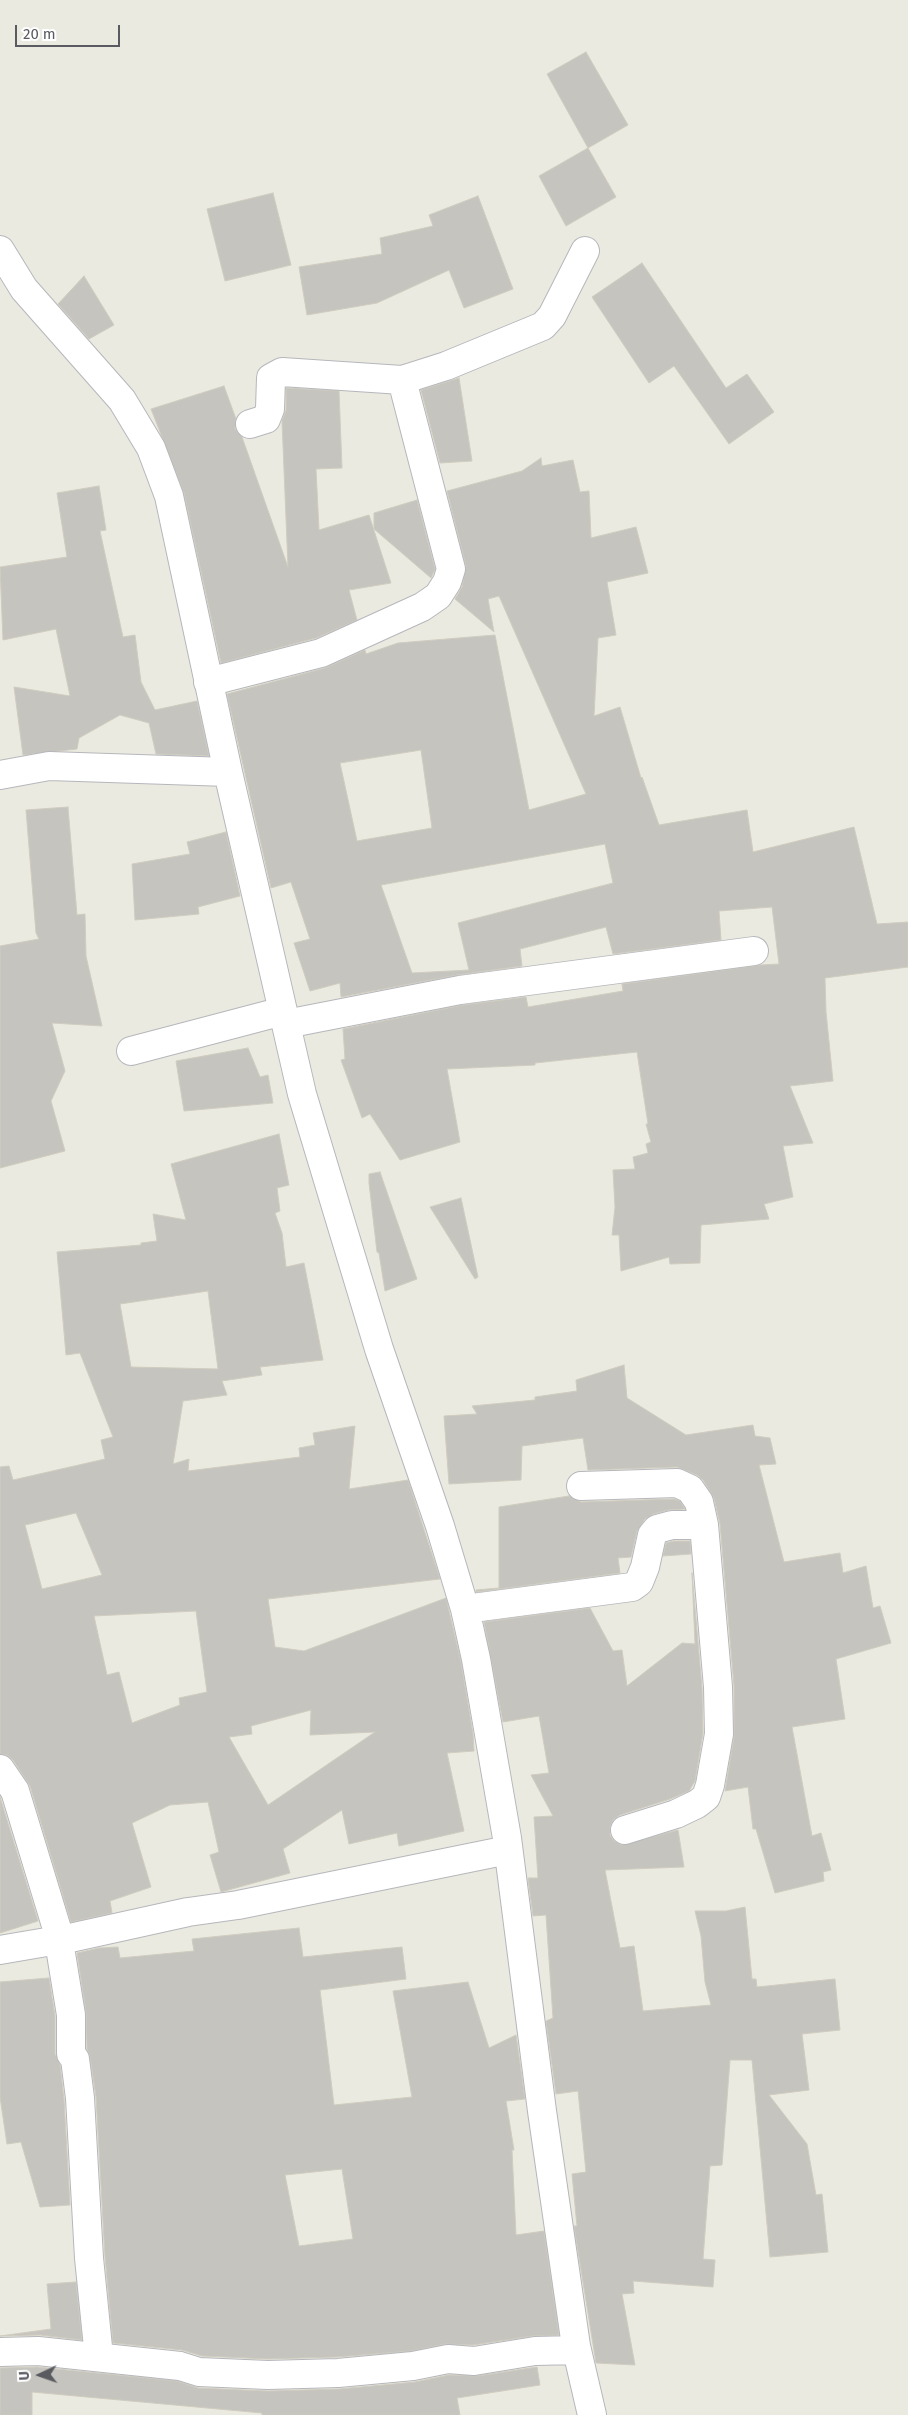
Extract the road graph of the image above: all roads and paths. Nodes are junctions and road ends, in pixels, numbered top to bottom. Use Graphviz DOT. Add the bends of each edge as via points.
graph roads {
  1 [pos="0,250"];
  2 [pos="585,251"];
  3 [pos="402,380"];
  4 [pos="250,424"];
  5 [pos="208,682"];
  6 [pos="228,772"];
  7 [pos="0,775"];
  8 [pos="754,952"];
  9 [pos="284,1017"];
  10 [pos="131,1051"];
  11 [pos="581,1486"];
  12 [pos="704,1524"];
  13 [pos="465,1609"];
  14 [pos="0,1769"];
  15 [pos="625,1830"];
  16 [pos="508,1850"];
  17 [pos="57,1940"];
  18 [pos="0,1950"];
  19 [pos="577,2350"];
  20 [pos="0,2352"];
  21 [pos="99,2357"];
  22 [pos="592,2415"];
  1 -- 5 [label="street" via="24,289 122,400 151,448 169,496"];
  2 -- 3 [label="street" via="552,316 543,326 446,366"];
  3 -- 4 [label="street" via="282,372 271,378 270,409 266,419"];
  3 -- 5 [label="street" via="451,569 447,582 438,596 422,607 320,653"];
  5 -- 6 [label="street"];
  6 -- 7 [label="street" via="50,766"];
  6 -- 9 [label="street"];
  8 -- 9 [label="street" via="479,987"];
  9 -- 10 [label="street"];
  9 -- 13 [label="street" via="302,1094 376,1340"];
  11 -- 12 [label="street" via="676,1483 690,1489 698,1502"];
  12 -- 13 [label="street" via="657,1529 639,1582 632,1587"];
  12 -- 15 [label="street" via="718,1687 719,1734 710,1785 706,1798 698,1804"];
  13 -- 16 [label="street"];
  14 -- 17 [label="street" via="14,1791 57,1929"];
  16 -- 17 [label="street"];
  16 -- 19 [label="street"];
  17 -- 18 [label="street"];
  17 -- 21 [label="street" via="70,2007 71,2054 75,2059 80,2098 89,2258"];
  19 -- 21 [label="street" via="535,2351 474,2361 448,2359 413,2366 338,2373 268,2375 199,2372 180,2366"];
  19 -- 22 [label="street"];
  20 -- 21 [label="street" via="38,2351"];
}
